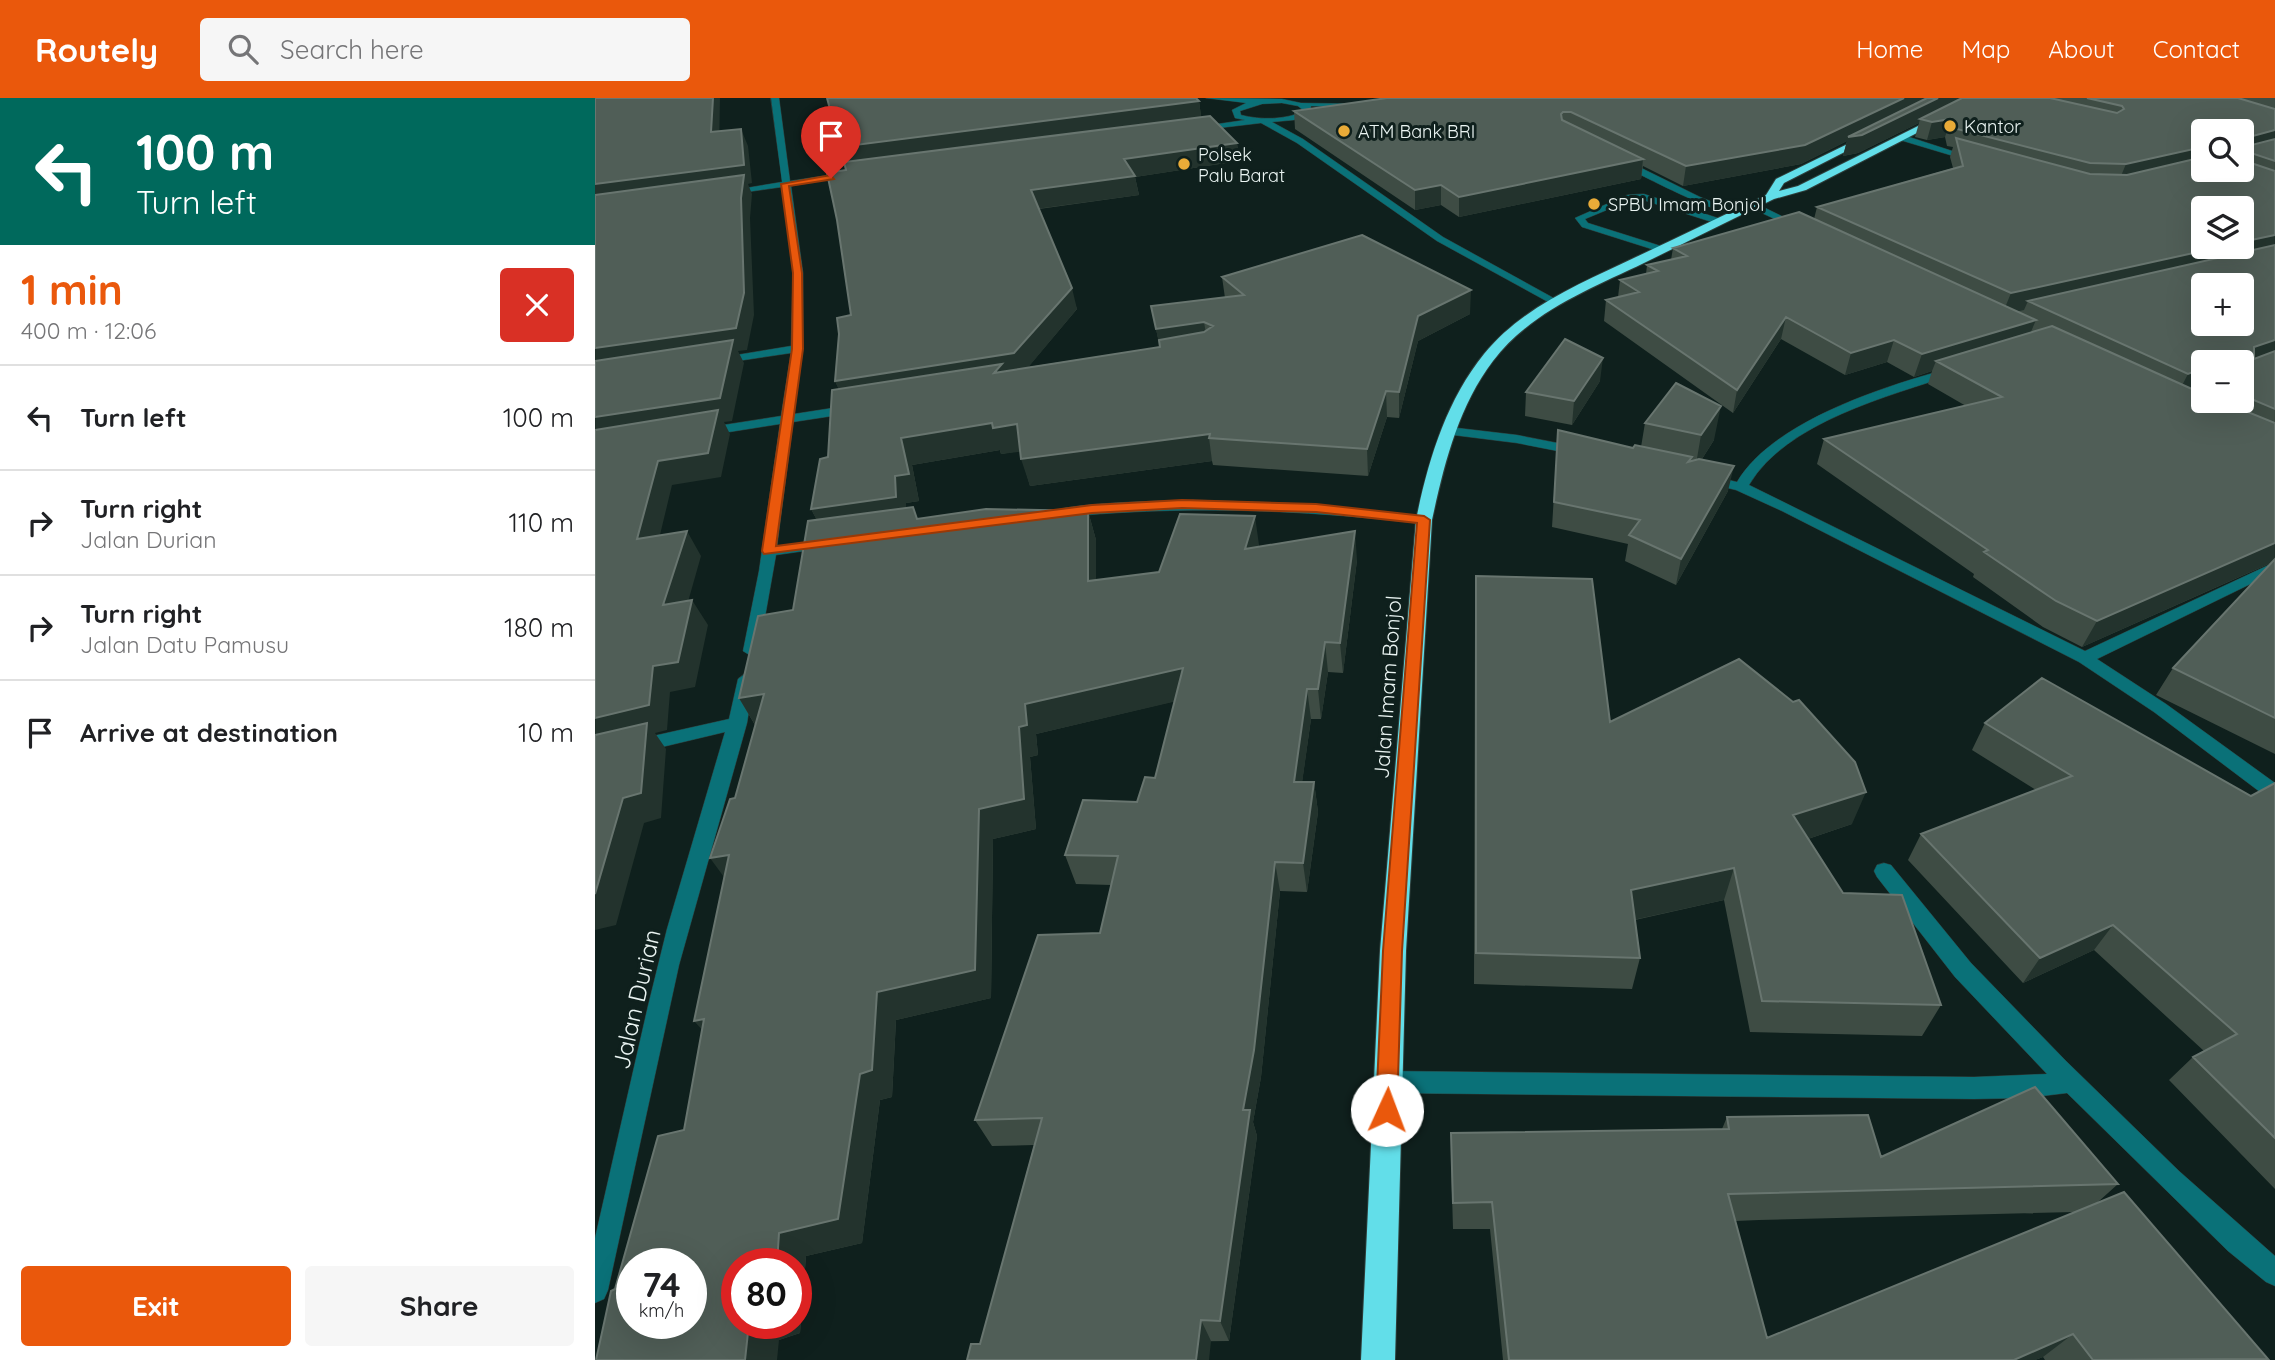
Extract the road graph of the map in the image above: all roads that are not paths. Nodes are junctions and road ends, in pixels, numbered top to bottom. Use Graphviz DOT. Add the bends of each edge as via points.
graph roads {
  1 [pos="775,98"];
  2 [pos="1197,98"];
  3 [pos="1210,98"];
  4 [pos="1983,98"];
  5 [pos="1282,99"];
  6 [pos="1257,100"];
  7 [pos="1997,101"];
  8 [pos="1304,104"];
  9 [pos="1231,113"];
  10 [pos="1301,116"];
  11 [pos="1289,119"];
  12 [pos="1260,121"];
  13 [pos="1883,130"];
  14 [pos="1903,138"];
  15 [pos="1300,141"];
  16 [pos="1608,155"];
  17 [pos="1983,162"];
  18 [pos="861,174"];
  19 [pos="785,184"];
  20 [pos="719,193"];
  21 [pos="1745,210"];
  22 [pos="1815,234"];
  23 [pos="1661,249"];
  24 [pos="1554,301"];
  25 [pos="797,349"];
  26 [pos="703,363"];
  27 [pos="1966,368"];
  28 [pos="868,406"];
  29 [pos="787,419"];
  30 [pos="1450,431"];
  31 [pos="691,434"];
  32 [pos="1587,453"];
  33 [pos="1690,475"];
  34 [pos="1741,487"];
  35 [pos="1038,516"];
  36 [pos="1424,520"];
  37 [pos="836,542"];
  38 [pos="769,551"];
  39 [pos="2275,566"];
  40 [pos="2085,658"];
  41 [pos="738,723"];
  42 [pos="595,756"];
  43 [pos="2275,793"];
  44 [pos="1884,871"];
  45 [pos="1387,1082"];
  46 [pos="2071,1082"];
  47 [pos="604,1224"];
  48 [pos="2275,1273"];
  49 [pos="595,1290"];
  50 [pos="1378,1360"];
  1 -- 19 [label="street, Jalan Durian"];
  2 -- 9 [label="street"];
  3 -- 6 [label="street"];
  4 -- 7 [label="street"];
  4 -- 14 [label="highway"];
  5 -- 6 [label="street"];
  5 -- 8 [label="street"];
  6 -- 9 [label="street"];
  8 -- 10 [label="street" via="1308,108"];
  8 -- 10 [label="street" via="1373,107"];
  9 -- 12 [label="street"];
  9 -- 12 [label="street" via="1190,130"];
  10 -- 11 [label="street"];
  11 -- 12 [label="street"];
  11 -- 15 [label="street"];
  12 -- 15 [label="street"];
  13 -- 21 [label="highway" via="1780,181"];
  14 -- 17 [label="street"];
  14 -- 21 [label="highway"];
  15 -- 24 [label="street" via="1440,239"];
  16 -- 21 [label="street" via="1697,199"];
  18 -- 19 [label="street"];
  19 -- 20 [label="street"];
  19 -- 25 [label="street, Jalan Durian" via="797,273"];
  21 -- 22 [label="street"];
  21 -- 23 [label="highway, Jalan Imam Bonjol"];
  21 -- 23 [label="street" via="1630,197 1580,218 1585,225"];
  23 -- 24 [label="highway, Jalan Imam Bonjol"];
  24 -- 30 [label="highway, Jalan Imam Bonjol" via="1489,357 1466,391"];
  25 -- 26 [label="street"];
  25 -- 29 [label="street, Jalan Durian"];
  27 -- 34 [label="street" via="1875,397 1808,427 1773,447"];
  28 -- 29 [label="street"];
  29 -- 31 [label="street"];
  29 -- 38 [label="street, Jalan Durian"];
  30 -- 32 [label="street"];
  30 -- 36 [label="highway, Jalan Imam Bonjol" via="1433,476"];
  33 -- 34 [label="street"];
  34 -- 40 [label="street"];
  35 -- 36 [label="street" via="1182,504 1342,510"];
  36 -- 45 [label="highway, Jalan Imam Bonjol"];
  37 -- 38 [label="street"];
  38 -- 41 [label="street, Jalan Durian"];
  39 -- 40 [label="street"];
  40 -- 43 [label="street"];
  41 -- 42 [label="street"];
  41 -- 47 [label="street, Jalan Durian" via="669,963"];
  44 -- 46 [label="street" via="1963,970"];
  45 -- 46 [label="street" via="1777,1088 2026,1087"];
  45 -- 50 [label="highway, Jalan Imam Bonjol"];
  46 -- 48 [label="street" via="2170,1180"];
  47 -- 49 [label="street, Jalan Durian"];
}
